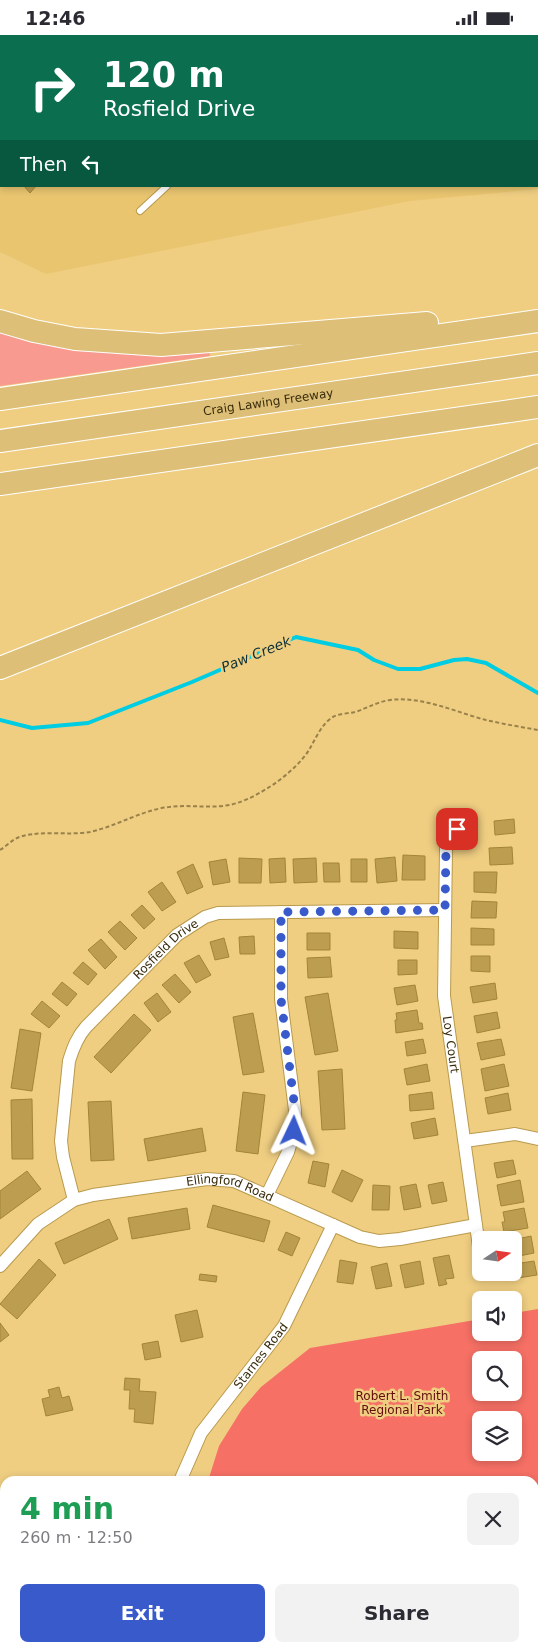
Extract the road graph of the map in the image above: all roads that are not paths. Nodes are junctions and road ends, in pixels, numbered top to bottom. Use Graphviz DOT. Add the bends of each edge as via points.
graph roads {
  1 [pos="166,187"];
  2 [pos="140,211"];
  3 [pos="538,316"];
  4 [pos="0,321"];
  5 [pos="538,321"];
  6 [pos="538,363"];
  7 [pos="0,399"];
  8 [pos="538,407"];
  9 [pos="0,441"];
  10 [pos="264,447"];
  11 [pos="538,455"];
  12 [pos="0,484"];
  13 [pos="0,499"];
  14 [pos="0,668"];
  15 [pos="457,829"];
  16 [pos="445,910"];
  17 [pos="281,912"];
  18 [pos="538,1139"];
  19 [pos="465,1141"];
  20 [pos="267,1195"];
  21 [pos="74,1200"];
  22 [pos="333,1225"];
  23 [pos="476,1225"];
  24 [pos="477,1231"];
  25 [pos="0,1266"];
  26 [pos="182,1476"];
  1 -- 2 [label="lane"];
  3 -- 4 [label="highway" via="502,316 161,345 75,339"];
  5 -- 7 [label="highway"];
  6 -- 9 [label="highway, Craig Lawing Freeway"];
  8 -- 10 [label="highway"];
  10 -- 12 [label="highway"];
  10 -- 13 [label="highway"];
  11 -- 14 [label="highway"];
  15 -- 16 [label="street, Loy Court" via="446,848"];
  16 -- 17 [label="street, Rosfield Drive"];
  16 -- 19 [label="street, Loy Court" via="444,996"];
  17 -- 20 [label="street" via="281,999 295,1110 294,1131 288,1152"];
  17 -- 21 [label="street, Rosfield Drive" via="218,913 192,924 177,935 78,1035 69,1061 62,1129 63,1157"];
  18 -- 19 [label="street" via="515,1134"];
  19 -- 23 [label="street, Loy Court"];
  20 -- 21 [label="street, Ellingford Road" via="234,1181 214,1179"];
  20 -- 22 [label="street, Ellingford Road"];
  21 -- 25 [label="street, Ellingford Road" via="38,1224"];
  22 -- 23 [label="street, Ellingford Road" via="379,1241"];
  22 -- 26 [label="street, Starnes Road" via="284,1326 201,1433"];
  23 -- 24 [label="street, Loy Court"];
}
